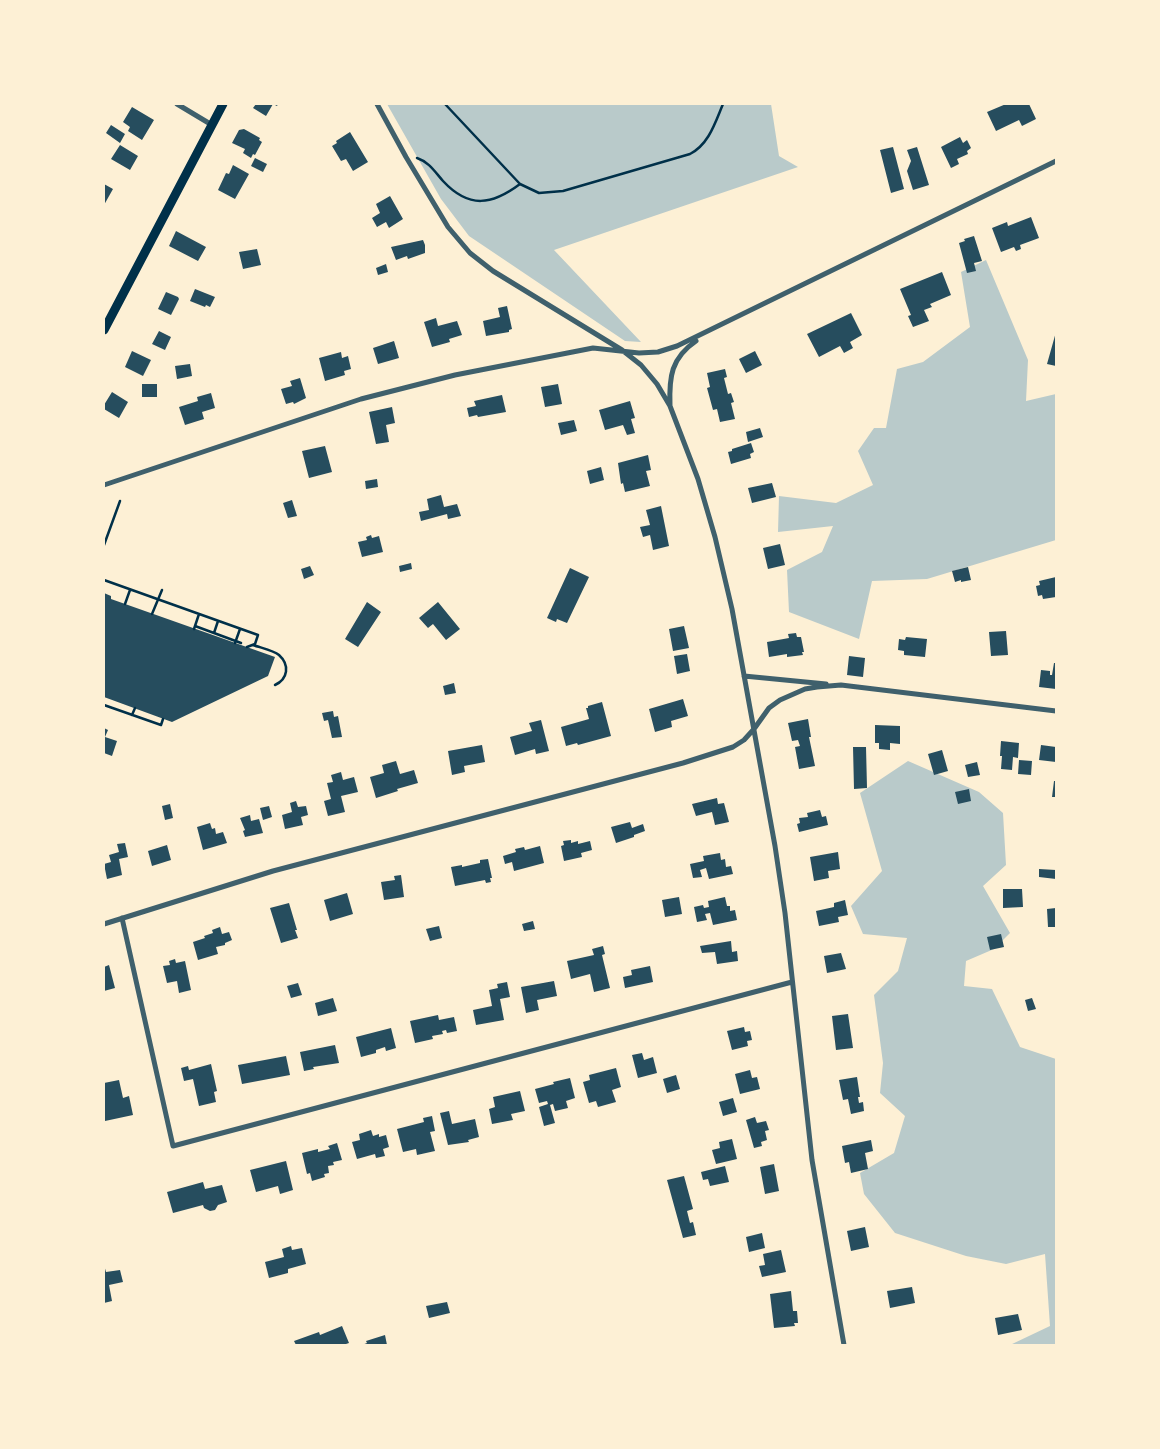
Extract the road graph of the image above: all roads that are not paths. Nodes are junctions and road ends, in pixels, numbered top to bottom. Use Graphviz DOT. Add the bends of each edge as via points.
graph roads {
  1 [pos="177,104"];
  2 [pos="223,104"];
  3 [pos="377,104"];
  4 [pos="212,124"];
  5 [pos="1056,161"];
  6 [pos="104,330"];
  7 [pos="704,335"];
  8 [pos="622,350"];
  9 [pos="670,406"];
  10 [pos="104,485"];
  11 [pos="744,676"];
  12 [pos="841,685"];
  13 [pos="1056,711"];
  14 [pos="754,729"];
  15 [pos="122,918"];
  16 [pos="104,924"];
  17 [pos="792,982"];
  18 [pos="844,1345"];
  1 -- 4 [label="street"];
  2 -- 4 [label="main road"];
  3 -- 8 [label="street" via="448,228 470,253 493,272"];
  4 -- 6 [label="main road"];
  5 -- 7 [label="street"];
  7 -- 8 [label="street" via="658,352"];
  7 -- 9 [label="street" via="685,349 676,361"];
  8 -- 9 [label="street" via="641,365"];
  8 -- 10 [label="street" via="593,348 566,352 361,398"];
  9 -- 11 [label="street" via="698,479 715,537"];
  11 -- 12 [label="street"];
  11 -- 14 [label="street"];
  12 -- 13 [label="street"];
  12 -- 14 [label="street" via="791,694 769,708"];
  14 -- 15 [label="street" via="733,747 683,763 291,866"];
  14 -- 17 [label="street" via="776,855"];
  15 -- 16 [label="street"];
  15 -- 17 [label="street" via="173,1146"];
  17 -- 18 [label="street" via="812,1160"];
}
